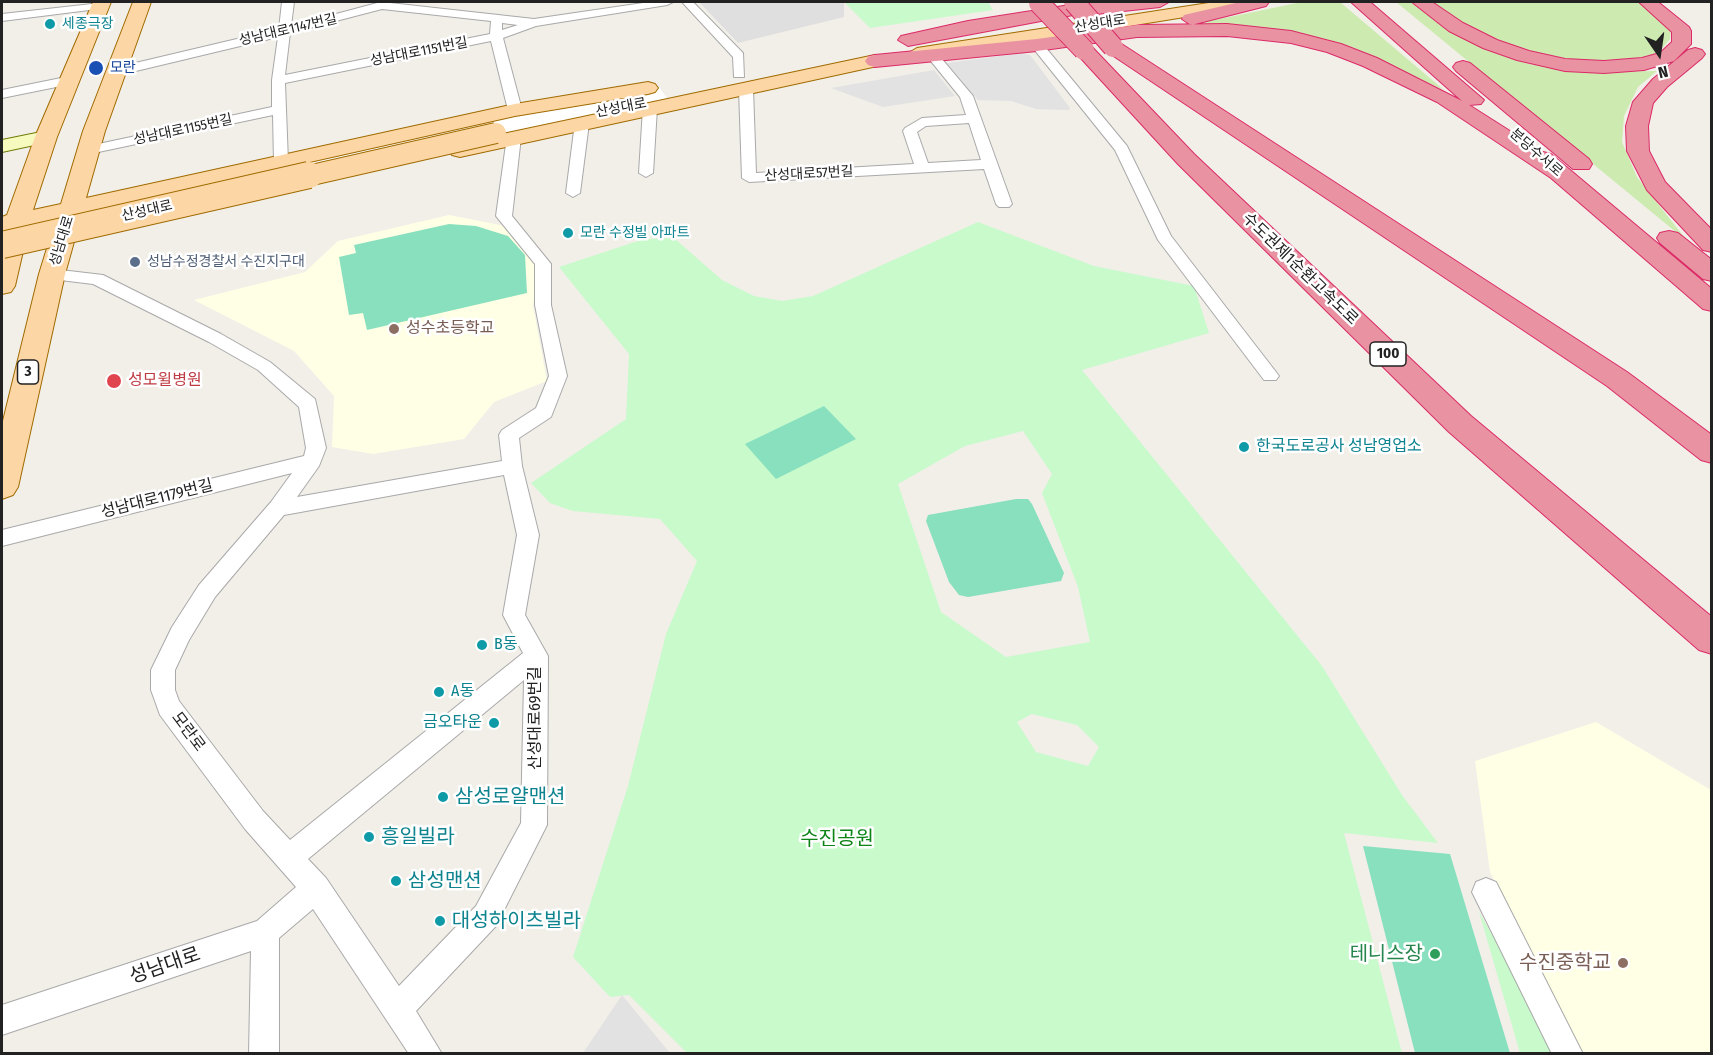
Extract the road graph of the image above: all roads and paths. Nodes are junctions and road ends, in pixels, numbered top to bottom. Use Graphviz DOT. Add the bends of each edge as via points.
graph roads {
  1 [pos="142,2"];
  2 [pos="288,2"];
  3 [pos="362,2"];
  4 [pos="493,2"];
  5 [pos="667,2"];
  6 [pos="687,2"];
  7 [pos="1074,2"];
  8 [pos="1119,2"];
  9 [pos="1160,2"];
  10 [pos="1188,2"];
  11 [pos="1247,2"];
  12 [pos="1260,2"];
  13 [pos="1360,2"];
  14 [pos="1385,2"];
  15 [pos="1421,2"];
  16 [pos="1648,2"];
  17 [pos="1666,2"];
  18 [pos="101,4"];
  19 [pos="381,5"];
  20 [pos="1044,6"];
  21 [pos="496,16"];
  22 [pos="2,18"];
  23 [pos="534,22"];
  24 [pos="284,31"];
  25 [pos="1137,32"];
  26 [pos="496,36"];
  27 [pos="893,44"];
  28 [pos="1037,45"];
  29 [pos="932,56"];
  30 [pos="875,61"];
  31 [pos="115,72"];
  32 [pos="71,80"];
  33 [pos="278,80"];
  34 [pos="743,81"];
  35 [pos="2,94"];
  36 [pos="650,108"];
  37 [pos="277,110"];
  38 [pos="515,110"];
  39 [pos="974,119"];
  40 [pos="582,123"];
  41 [pos="501,132"];
  42 [pos="46,136"];
  43 [pos="2,146"];
  44 [pos="89,150"];
  45 [pos="281,162"];
  46 [pos="989,164"];
  47 [pos="922,168"];
  48 [pos="646,173"];
  49 [pos="1559,173"];
  50 [pos="573,193"];
  51 [pos="1004,204"];
  52 [pos="71,210"];
  53 [pos="6,238"];
  54 [pos="1712,245"];
  55 [pos="57,257"];
  56 [pos="1712,273"];
  57 [pos="2,286"];
  58 [pos="1712,303"];
  59 [pos="1270,376"];
  60 [pos="1712,452"];
  61 [pos="312,461"];
  62 [pos="512,466"];
  63 [pos="2,487"];
  64 [pos="278,508"];
  65 [pos="2,538"];
  66 [pos="1712,639"];
  67 [pos="536,656"];
  68 [pos="289,858"];
  69 [pos="316,888"];
  70 [pos="1486,892"];
  71 [pos="265,932"];
  72 [pos="398,1009"];
  73 [pos="2,1020"];
  74 [pos="264,1053"];
  75 [pos="427,1053"];
  76 [pos="1568,1053"];
  1 -- 31 [label="main road, 성남대로"];
  2 -- 24 [label="street"];
  3 -- 19 [label="street"];
  4 -- 21 [label="street"];
  5 -- 23 [label="street, 성남대로1151번길"];
  6 -- 34 [label="street" via="739,56"];
  7 -- 60 [label="highway, bridge" via="1113,46 1617,379"];
  8 -- 20 [label="highway"];
  9 -- 20 [label="highway"];
  10 -- 27 [label="main road, 산성대로"];
  11 -- 30 [label="main road, 산성대로"];
  12 -- 25 [label="highway"];
  13 -- 49 [label="highway, 분당수서로"];
  14 -- 56 [label="highway, 분당수서로"];
  15 -- 16 [label="highway" via="1456,27 1490,44 1534,58 1604,68 1667,57 1682,44 1682,31"];
  17 -- 54 [label="highway" via="1689,17 1701,31 1704,46 1643,102 1637,126 1638,151 1655,185"];
  18 -- 22 [label="street"];
  18 -- 32 [label="main road"];
  19 -- 21 [label="street, 성남대로1147번길"];
  19 -- 24 [label="street, 성남대로1147번길"];
  20 -- 27 [label="highway"];
  20 -- 66 [label="highway, 수도권제1순환고속도로 / 100, bridge" via="1186,159 1461,424"];
  21 -- 23 [label="street, 성남대로1147번길"];
  21 -- 26 [label="street"];
  23 -- 26 [label="street, 성남대로1151번길"];
  24 -- 31 [label="street, 성남대로1147번길"];
  24 -- 33 [label="street"];
  25 -- 28 [label="highway"];
  25 -- 49 [label="highway" via="1227,30 1291,37 1334,48 1444,98"];
  26 -- 33 [label="street, 성남대로1151번길"];
  26 -- 38 [label="street"];
  27 -- 34 [label="main road, 산성대로"];
  28 -- 29 [label="highway"];
  28 -- 59 [label="street" via="1122,149 1164,237"];
  29 -- 30 [label="highway"];
  29 -- 39 [label="street" via="966,96"];
  30 -- 34 [label="main road"];
  30 -- 41 [label="main road, 산성대로"];
  31 -- 44 [label="main road, 성남대로"];
  32 -- 35 [label="street"];
  32 -- 42 [label="main road"];
  33 -- 37 [label="street"];
  34 -- 36 [label="main road"];
  34 -- 38 [label="main road"];
  34 -- 41 [label="main road, 산성대로"];
  34 -- 47 [label="street, 산성대로57번길" via="749,178"];
  36 -- 40 [label="main road"];
  36 -- 48 [label="street"];
  37 -- 44 [label="street, 성남대로1155번길"];
  37 -- 45 [label="street"];
  38 -- 45 [label="main road"];
  39 -- 46 [label="street"];
  39 -- 47 [label="street" via="922,122 910,131"];
  40 -- 41 [label="main road"];
  40 -- 50 [label="street, 산성대로"];
  41 -- 53 [label="main road, 산성대로, bridge"];
  41 -- 55 [label="main road"];
  41 -- 62 [label="street, 산성대로69번길" via="504,216 543,264 543,305 558,376 544,412 509,435"];
  42 -- 43 [label="main road"];
  42 -- 53 [label="main road"];
  44 -- 52 [label="main road, 성남대로"];
  45 -- 52 [label="main road"];
  46 -- 47 [label="street, 산성대로57번길"];
  46 -- 51 [label="street"];
  49 -- 58 [label="highway, 분당수서로"];
  52 -- 53 [label="main road"];
  52 -- 55 [label="main road, 성남대로"];
  53 -- 55 [label="main road"];
  53 -- 57 [label="main road"];
  55 -- 61 [label="street" via="264,366 308,404 316,447"];
  55 -- 63 [label="main road, 성남대로 / 3"];
  61 -- 64 [label="street, 모란로"];
  61 -- 65 [label="street, 성남대로1179번길"];
  62 -- 64 [label="street"];
  62 -- 67 [label="street, 산성대로69번길" via="528,535 514,615"];
  64 -- 68 [label="street, 모란로" via="207,591 163,670 163,690 169,707 254,820"];
  67 -- 68 [label="street"];
  67 -- 72 [label="street, 산성대로69번길" via="534,825 486,916"];
  68 -- 69 [label="street, 모란로"];
  69 -- 71 [label="street, 성남대로"];
  69 -- 72 [label="street, 모란로"];
  70 -- 76 [label="street"];
  71 -- 73 [label="street, 성남대로"];
  71 -- 74 [label="street"];
  72 -- 75 [label="street, 모란로"];
}
